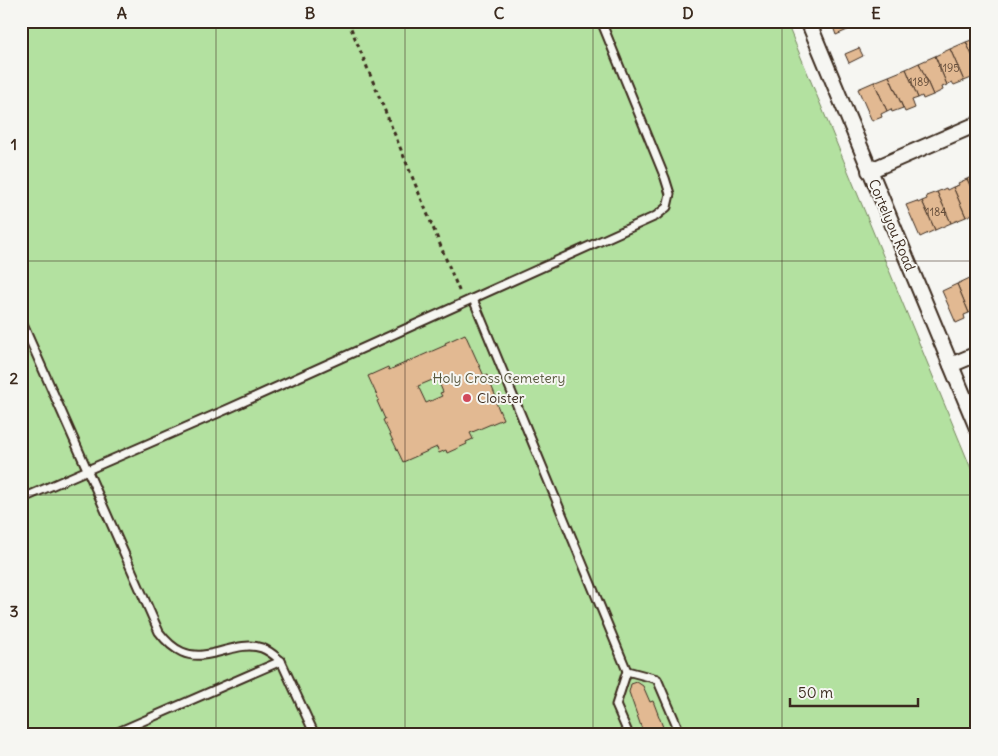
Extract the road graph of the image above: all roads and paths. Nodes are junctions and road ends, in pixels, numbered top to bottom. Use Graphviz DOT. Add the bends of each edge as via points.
graph roads {
  1 [pos="348,21"];
  2 [pos="601,21"];
  3 [pos="808,21"];
  4 [pos="977,124"];
  5 [pos="869,171"];
  6 [pos="473,299"];
  7 [pos="464,303"];
  8 [pos="21,320"];
  9 [pos="977,354"];
  10 [pos="951,365"];
  11 [pos="977,428"];
  12 [pos="87,469"];
  13 [pos="21,498"];
  14 [pos="281,661"];
  15 [pos="627,671"];
  16 [pos="111,735"];
  17 [pos="315,735"];
  18 [pos="629,735"];
  19 [pos="682,735"];
  1 -- 7 [label="path"];
  2 -- 6 [label="lane" via="666,178 670,194 667,207 656,216"];
  3 -- 5 [label="street, Cortelyou Road"];
  4 -- 5 [label="street"];
  5 -- 10 [label="street, Cortelyou Road"];
  6 -- 7 [label="lane"];
  6 -- 15 [label="lane"];
  7 -- 12 [label="lane"];
  8 -- 12 [label="lane"];
  9 -- 10 [label="street"];
  10 -- 11 [label="street, Cortelyou Road"];
  12 -- 13 [label="lane"];
  12 -- 14 [label="lane" via="159,632 168,643 196,655 252,646 272,653"];
  14 -- 16 [label="lane"];
  14 -- 17 [label="lane"];
  15 -- 18 [label="lane" via="616,705"];
  15 -- 19 [label="lane" via="658,679"];
}
